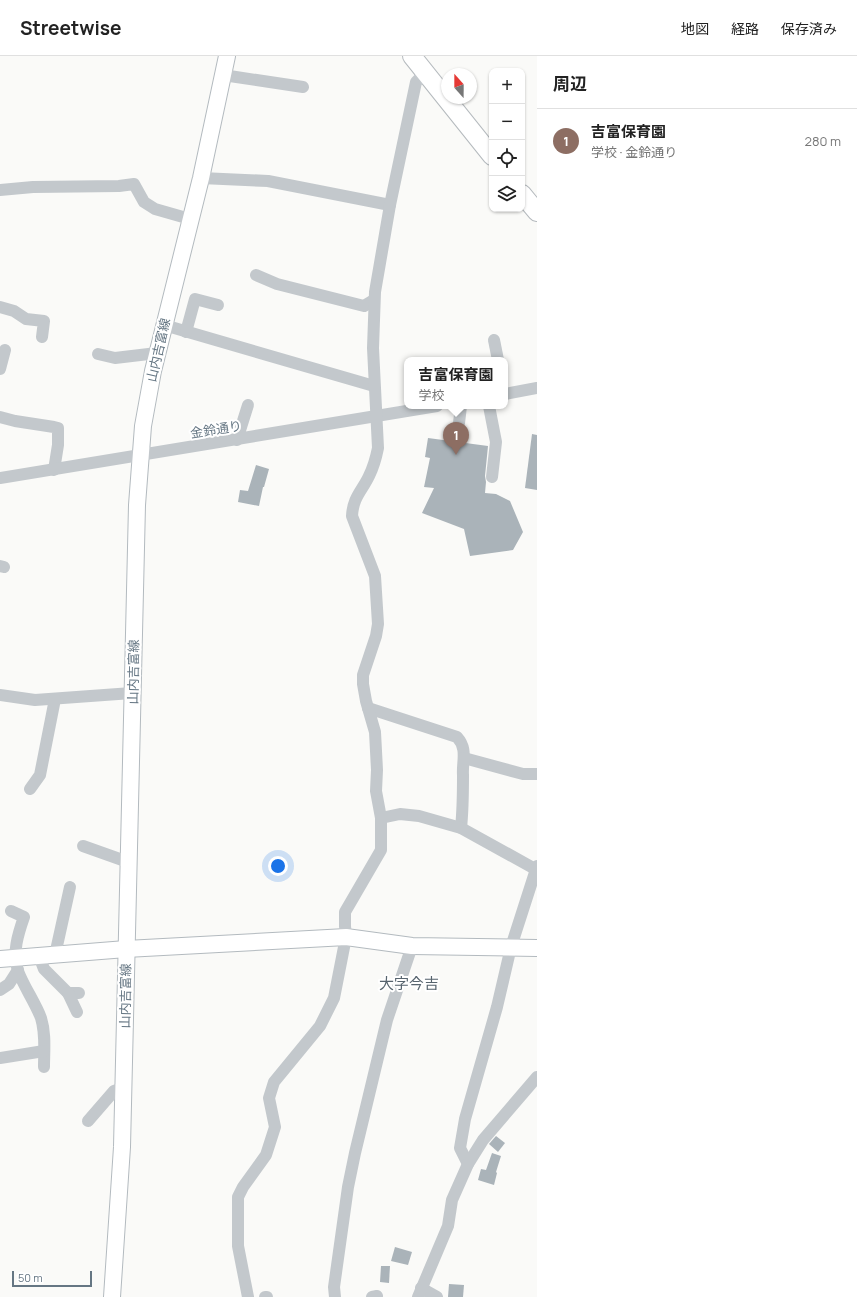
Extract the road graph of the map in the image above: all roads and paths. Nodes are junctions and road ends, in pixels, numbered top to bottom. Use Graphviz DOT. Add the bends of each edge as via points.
graph roads {
  1 [pos="227,56"];
  2 [pos="412,56"];
  3 [pos="425,73"];
  4 [pos="223,75"];
  5 [pos="303,87"];
  6 [pos="489,152"];
  7 [pos="201,178"];
  8 [pos="0,190"];
  9 [pos="525,198"];
  10 [pos="390,205"];
  11 [pos="537,212"];
  12 [pos="190,219"];
  13 [pos="256,275"];
  14 [pos="374,300"];
  15 [pos="218,305"];
  16 [pos="0,307"];
  17 [pos="164,325"];
  18 [pos="186,332"];
  19 [pos="42,337"];
  20 [pos="494,340"];
  21 [pos="5,350"];
  22 [pos="157,353"];
  23 [pos="98,354"];
  24 [pos="497,357"];
  25 [pos="0,370"];
  26 [pos="374,386"];
  27 [pos="537,388"];
  28 [pos="508,393"];
  29 [pos="248,404"];
  30 [pos="420,409"];
  31 [pos="461,409"];
  32 [pos="490,409"];
  33 [pos="0,417"];
  34 [pos="376,417"];
  35 [pos="459,423"];
  36 [pos="237,440"];
  37 [pos="140,456"];
  38 [pos="54,470"];
  39 [pos="0,478"];
  40 [pos="492,478"];
  41 [pos="132,693"];
  42 [pos="0,695"];
  43 [pos="55,699"];
  44 [pos="368,708"];
  45 [pos="464,758"];
  46 [pos="537,774"];
  47 [pos="30,789"];
  48 [pos="381,818"];
  49 [pos="461,828"];
  50 [pos="83,846"];
  51 [pos="128,862"];
  52 [pos="537,869"];
  53 [pos="70,887"];
  54 [pos="11,911"];
  55 [pos="346,937"];
  56 [pos="412,946"];
  57 [pos="511,947"];
  58 [pos="537,948"];
  59 [pos="126,949"];
  60 [pos="55,955"];
  61 [pos="39,956"];
  62 [pos="0,959"];
  63 [pos="17,964"];
  64 [pos="0,990"];
  65 [pos="77,1012"];
  66 [pos="44,1051"];
  67 [pos="0,1058"];
  68 [pos="44,1067"];
  69 [pos="536,1082"];
  70 [pos="123,1088"];
  71 [pos="88,1121"];
  72 [pos="468,1164"];
  73 [pos="419,1292"];
  74 [pos="112,1297"];
  75 [pos="248,1297"];
  76 [pos="335,1297"];
  77 [pos="437,1297"];
  1 -- 4 [label="main road, 山内吉富線"];
  2 -- 3 [label="main road"];
  3 -- 6 [label="main road"];
  3 -- 10 [label="street" via="416,82"];
  4 -- 5 [label="street"];
  4 -- 7 [label="main road, 山内吉富線"];
  7 -- 10 [label="street" via="268,181"];
  7 -- 12 [label="main road, 山内吉富線"];
  8 -- 12 [label="street" via="134,184 144,202 155,209"];
  9 -- 11 [label="main road"];
  10 -- 14 [label="street"];
  12 -- 17 [label="main road, 山内吉富線"];
  13 -- 14 [label="street" via="277,284 364,306"];
  14 -- 26 [label="street"];
  15 -- 18 [label="street" via="195,299"];
  16 -- 19 [label="street" via="14,311 26,319 44,321"];
  17 -- 18 [label="street"];
  17 -- 22 [label="main road, 山内吉富線"];
  18 -- 26 [label="street"];
  20 -- 24 [label="street"];
  21 -- 25 [label="street"];
  22 -- 23 [label="street" via="114,358"];
  22 -- 37 [label="main road, 山内吉富線"];
  26 -- 34 [label="street"];
  27 -- 28 [label="street"];
  29 -- 36 [label="street"];
  30 -- 34 [label="street, 金鈴通り"];
  31 -- 35 [label="street"];
  32 -- 40 [label="street" via="496,442"];
  33 -- 38 [label="street" via="15,422 58,428"];
  34 -- 36 [label="street, 金鈴通り"];
  34 -- 44 [label="street" via="376,462 352,505 352,516 376,576 378,624 363,684"];
  36 -- 37 [label="street, 金鈴通り"];
  37 -- 38 [label="street, 金鈴通り"];
  37 -- 41 [label="main road, 山内吉富線"];
  38 -- 39 [label="street, 金鈴通り"];
  41 -- 43 [label="street"];
  41 -- 51 [label="main road, 山内吉富線"];
  42 -- 43 [label="street" via="35,700"];
  43 -- 47 [label="street" via="40,775"];
  44 -- 45 [label="street" via="457,737 462,742"];
  44 -- 48 [label="street" via="375,732 376,791"];
  45 -- 46 [label="street" via="523,774"];
  45 -- 49 [label="street"];
  48 -- 49 [label="street" via="400,814 419,816"];
  48 -- 55 [label="street" via="381,850 346,912"];
  49 -- 52 [label="street"];
  50 -- 51 [label="street"];
  51 -- 59 [label="main road, 山内吉富線"];
  52 -- 57 [label="street"];
  53 -- 60 [label="street"];
  54 -- 63 [label="street" via="24,916 17,938"];
  55 -- 56 [label="main road"];
  55 -- 59 [label="main road"];
  55 -- 75 [label="street" via="334,998 320,1026 274,1082 269,1098 275,1127 266,1155 238,1197 238,1246"];
  56 -- 57 [label="main road"];
  56 -- 76 [label="street" via="387,1020 353,1160 334,1288"];
  57 -- 58 [label="main road"];
  57 -- 72 [label="street" via="465,1119 460,1148"];
  59 -- 60 [label="main road"];
  59 -- 70 [label="main road, 山内吉富線"];
  60 -- 61 [label="main road"];
  61 -- 63 [label="main road"];
  61 -- 65 [label="street" via="44,969 74,993"];
  62 -- 63 [label="main road"];
  63 -- 64 [label="street" via="9,984"];
  63 -- 66 [label="street" via="41,1019"];
  66 -- 67 [label="street"];
  66 -- 68 [label="street"];
  69 -- 72 [label="street" via="483,1140"];
  70 -- 71 [label="street" via="114,1091"];
  70 -- 74 [label="main road, 山内吉富線" via="122,1147"];
  72 -- 73 [label="street" via="452,1200 448,1226"];
  73 -- 77 [label="street"];
}
